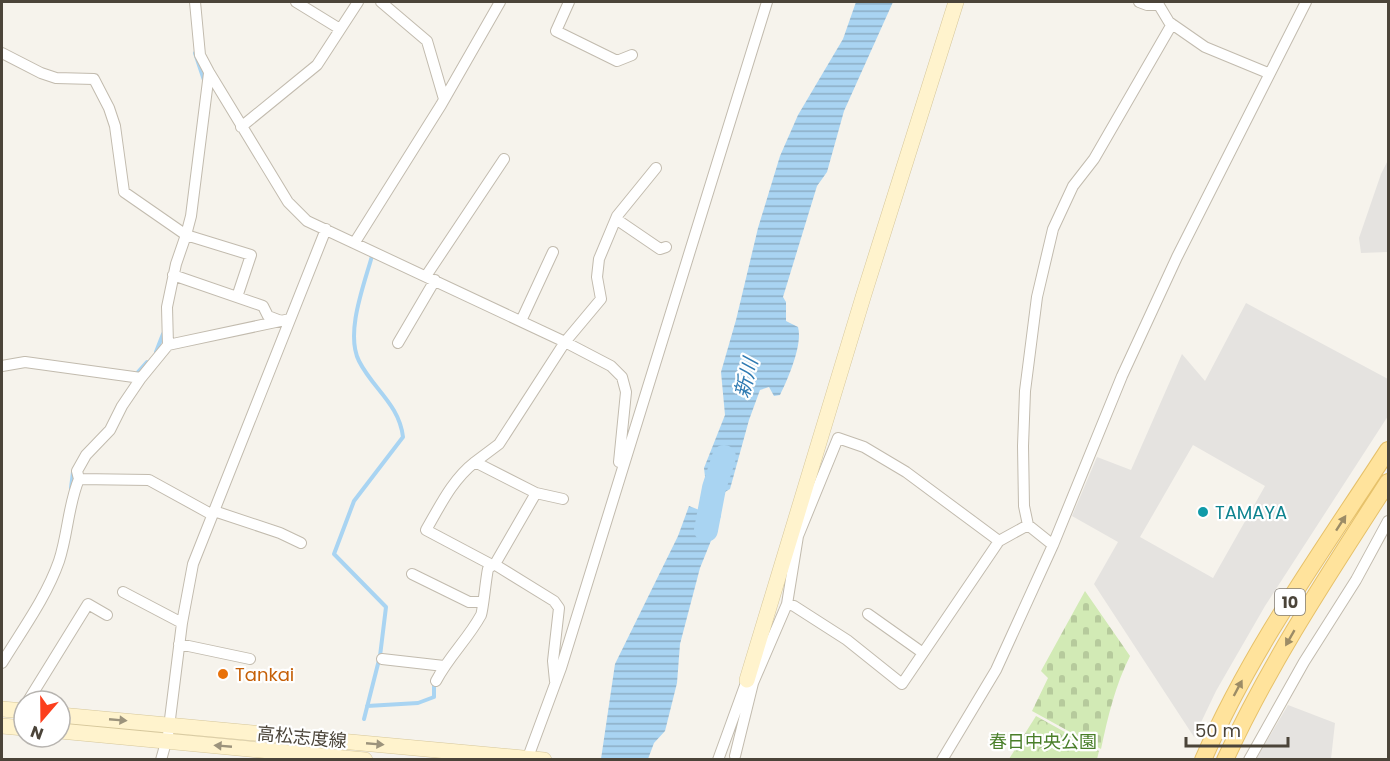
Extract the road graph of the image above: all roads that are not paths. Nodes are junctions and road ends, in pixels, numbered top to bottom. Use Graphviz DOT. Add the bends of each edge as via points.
graph roads {
  1 [pos="195,2"];
  2 [pos="296,2"];
  3 [pos="358,2"];
  4 [pos="381,2"];
  5 [pos="500,2"];
  6 [pos="569,2"];
  7 [pos="767,2"];
  8 [pos="956,2"];
  9 [pos="1139,2"];
  10 [pos="1306,2"];
  11 [pos="1158,3"];
  12 [pos="1173,24"];
  13 [pos="340,29"];
  14 [pos="2,53"];
  15 [pos="632,55"];
  16 [pos="209,72"];
  17 [pos="1268,73"];
  18 [pos="444,99"];
  19 [pos="241,127"];
  20 [pos="504,159"];
  21 [pos="656,168"];
  22 [pos="616,219"];
  23 [pos="326,229"];
  24 [pos="186,235"];
  25 [pos="355,242"];
  26 [pos="666,247"];
  27 [pos="554,252"];
  28 [pos="173,275"];
  29 [pos="430,278"];
  30 [pos="237,297"];
  31 [pos="286,320"];
  32 [pos="521,321"];
  33 [pos="565,342"];
  34 [pos="398,343"];
  35 [pos="168,345"];
  36 [pos="2,366"];
  37 [pos="141,378"];
  38 [pos="1389,450"];
  39 [pos="475,462"];
  40 [pos="623,467"];
  41 [pos="79,479"];
  42 [pos="1389,482"];
  43 [pos="536,493"];
  44 [pos="563,499"];
  45 [pos="214,512"];
  46 [pos="1389,521"];
  47 [pos="1028,525"];
  48 [pos="999,541"];
  49 [pos="301,543"];
  50 [pos="1053,545"];
  51 [pos="494,565"];
  52 [pos="412,574"];
  53 [pos="123,592"];
  54 [pos="483,602"];
  55 [pos="787,604"];
  56 [pos="868,614"];
  57 [pos="107,615"];
  58 [pos="182,623"];
  59 [pos="179,644"];
  60 [pos="923,652"];
  61 [pos="250,659"];
  62 [pos="382,659"];
  63 [pos="2,663"];
  64 [pos="444,666"];
  65 [pos="436,681"];
  66 [pos="750,681"];
  67 [pos="555,684"];
  68 [pos="36,689"];
  69 [pos="72,716"];
  70 [pos="170,725"];
  71 [pos="72,732"];
  72 [pos="166,742"];
  73 [pos="735,756"];
  74 [pos="161,759"];
  75 [pos="365,759"];
  76 [pos="535,759"];
  77 [pos="718,759"];
  78 [pos="942,759"];
  79 [pos="1203,759"];
  80 [pos="1225,759"];
  81 [pos="1249,759"];
  1 -- 16 [label="street" via="200,55"];
  2 -- 13 [label="street"];
  3 -- 13 [label="street"];
  4 -- 18 [label="street" via="427,41"];
  5 -- 18 [label="street"];
  6 -- 15 [label="street" via="556,31 617,61"];
  7 -- 40 [label="street"];
  8 -- 66 [label="main road" via="864,294"];
  9 -- 11 [label="street"];
  10 -- 17 [label="street"];
  11 -- 12 [label="street"];
  12 -- 17 [label="street" via="1205,47"];
  12 -- 47 [label="street" via="1094,159 1073,186 1053,229 1036,297 1025,391 1024,506"];
  13 -- 19 [label="street" via="317,65"];
  14 -- 24 [label="street" via="56,78 94,79 115,126 124,192"];
  16 -- 19 [label="street"];
  16 -- 24 [label="street"];
  17 -- 50 [label="street" via="1122,376"];
  18 -- 25 [label="street"];
  19 -- 23 [label="street" via="288,202 307,221"];
  20 -- 29 [label="street"];
  21 -- 22 [label="street"];
  22 -- 26 [label="street" via="660,249"];
  22 -- 33 [label="street" via="598,259 601,299"];
  23 -- 25 [label="street"];
  23 -- 31 [label="street"];
  24 -- 28 [label="street"];
  24 -- 30 [label="street" via="251,255"];
  25 -- 29 [label="street"];
  27 -- 32 [label="street"];
  28 -- 30 [label="street"];
  28 -- 35 [label="street" via="167,307"];
  29 -- 32 [label="street"];
  29 -- 34 [label="street"];
  30 -- 31 [label="street" via="263,306 268,316"];
  31 -- 35 [label="street"];
  31 -- 45 [label="street"];
  32 -- 33 [label="street"];
  33 -- 39 [label="street" via="499,444"];
  33 -- 40 [label="street" via="611,366 622,377 626,392 619,462"];
  35 -- 37 [label="street"];
  36 -- 37 [label="street" via="25,362"];
  37 -- 41 [label="street" via="110,430 86,455 77,471"];
  79 -- 38 [label="main road, 10, one-way" via="1242,680"];
  39 -- 43 [label="street"];
  39 -- 51 [label="street" via="446,495 426,530"];
  40 -- 67 [label="street"];
  41 -- 45 [label="street" via="149,480 209,513"];
  41 -- 63 [label="street" via="50,583"];
  42 -- 80 [label="main road, 10, one-way" via="1311,602 1241,723"];
  43 -- 44 [label="street"];
  43 -- 51 [label="street"];
  45 -- 49 [label="street"];
  45 -- 58 [label="street" via="193,564"];
  46 -- 81 [label="street"];
  47 -- 48 [label="street"];
  47 -- 50 [label="street"];
  48 -- 55 [label="street" via="906,472 864,447 838,438 798,536"];
  48 -- 60 [label="street"];
  50 -- 78 [label="street" via="996,670"];
  51 -- 54 [label="street" via="488,569"];
  51 -- 67 [label="street" via="554,601 559,608 553,661"];
  52 -- 54 [label="street" via="469,602"];
  53 -- 58 [label="street"];
  54 -- 64 [label="street" via="482,613"];
  55 -- 60 [label="street" via="847,640 902,684"];
  55 -- 66 [label="street"];
  56 -- 60 [label="street"];
  57 -- 68 [label="street" via="88,604"];
  58 -- 59 [label="street"];
  59 -- 61 [label="street"];
  59 -- 70 [label="street"];
  62 -- 64 [label="street"];
  64 -- 65 [label="street"];
  66 -- 73 [label="street"];
  66 -- 77 [label="street"];
  67 -- 76 [label="street"];
  69 -- 70 [label="main road, 高松志度線, one-way"];
  70 -- 72 [label="street"];
  70 -- 76 [label="main road, 高松志度線, one-way"];
  71 -- 72 [label="main road, 高松志度線"];
  72 -- 74 [label="street"];
  75 -- 72 [label="main road, 高松志度線, one-way"];
}
